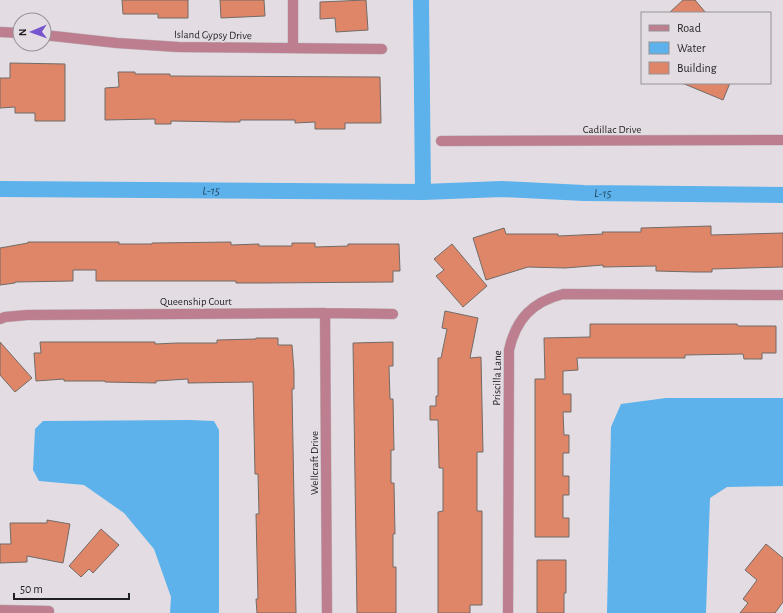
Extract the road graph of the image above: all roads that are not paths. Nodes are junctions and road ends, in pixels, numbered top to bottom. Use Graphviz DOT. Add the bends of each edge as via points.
graph roads {
  1 [pos="293,0"];
  2 [pos="0,32"];
  3 [pos="12,33"];
  4 [pos="52,36"];
  5 [pos="293,48"];
  6 [pos="382,49"];
  7 [pos="783,140"];
  8 [pos="441,141"];
  9 [pos="783,294"];
  10 [pos="325,313"];
  11 [pos="393,314"];
  12 [pos="0,319"];
  13 [pos="0,610"];
  14 [pos="49,610"];
  15 [pos="327,613"];
  16 [pos="508,613"];
  1 -- 5 [label="street"];
  2 -- 3 [label="street"];
  4 -- 5 [label="street, Island Gypsy Drive" via="170,46"];
  5 -- 6 [label="street, Island Gypsy Drive"];
  7 -- 8 [label="street, Cadillac Drive"];
  9 -- 16 [label="street, Priscilla Lane" via="563,294 542,302 524,317 517,326 509,350"];
  10 -- 11 [label="street, Queenship Court"];
  10 -- 12 [label="street, Queenship Court" via="27,315"];
  10 -- 15 [label="street, Wellcraft Drive"];
  13 -- 14 [label="street"];
}
